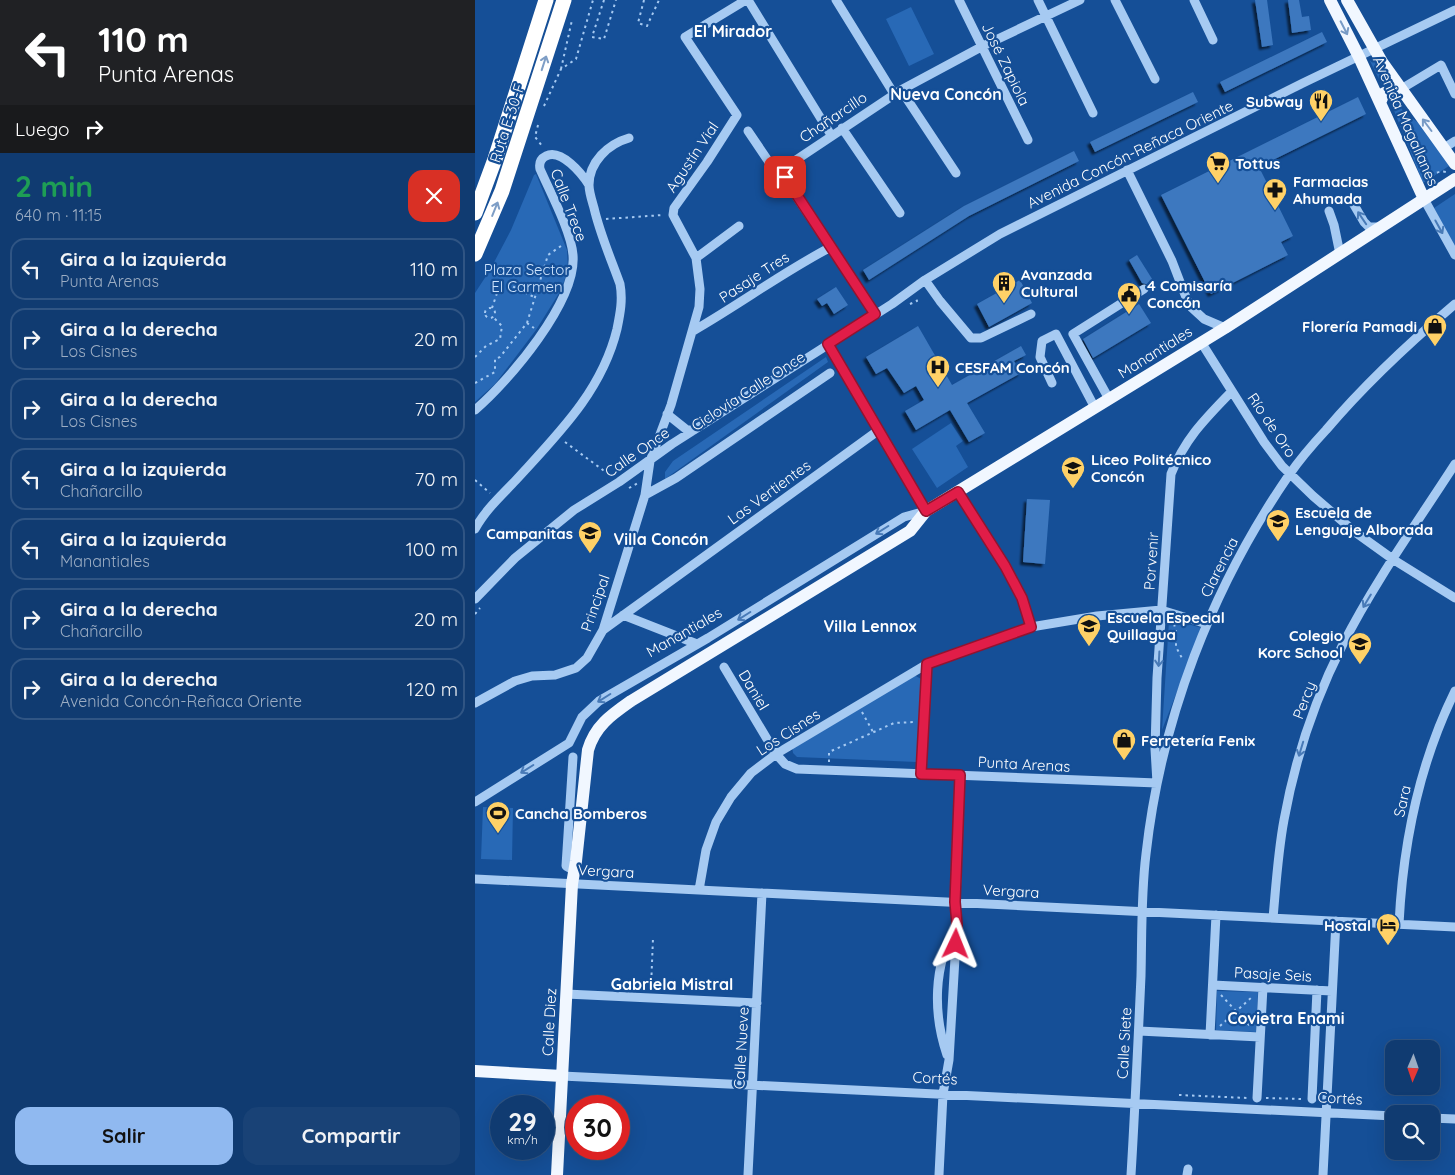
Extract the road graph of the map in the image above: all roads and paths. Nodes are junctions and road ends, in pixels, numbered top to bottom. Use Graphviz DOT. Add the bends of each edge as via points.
graph roads {
  1 [pos="546,0"];
  2 [pos="564,0"];
  3 [pos="593,0"];
  4 [pos="604,0"];
  5 [pos="616,0"];
  6 [pos="644,0"];
  7 [pos="659,0"];
  8 [pos="747,0"];
  9 [pos="836,0"];
  10 [pos="959,0"];
  11 [pos="1038,0"];
  12 [pos="1080,0"];
  13 [pos="1115,0"];
  14 [pos="1193,0"];
  15 [pos="1330,0"];
  16 [pos="1347,0"];
  17 [pos="1455,10"];
  18 [pos="1045,16"];
  19 [pos="573,17"];
  20 [pos="1213,40"];
  21 [pos="983,46"];
  22 [pos="1375,50"];
  23 [pos="1359,57"];
  24 [pos="561,69"];
  25 [pos="1155,79"];
  26 [pos="1401,89"];
  27 [pos="898,92"];
  28 [pos="1455,94"];
  29 [pos="1380,102"];
  30 [pos="542,111"];
  31 [pos="1093,113"];
  32 [pos="539,120"];
  33 [pos="842,128"];
  34 [pos="748,131"];
  35 [pos="831,136"];
  36 [pos="629,138"];
  37 [pos="1028,140"];
  38 [pos="1450,145"];
  39 [pos="549,155"];
  40 [pos="1455,164"];
  41 [pos="787,166"];
  42 [pos="1127,170"];
  43 [pos="956,173"];
  44 [pos="1455,179"];
  45 [pos="589,185"];
  46 [pos="1350,198"];
  47 [pos="1424,199"];
  48 [pos="1329,211"];
  49 [pos="475,213"];
  50 [pos="900,213"];
  51 [pos="673,215"];
  52 [pos="597,220"];
  53 [pos="739,226"];
  54 [pos="1381,227"];
  55 [pos="570,240"];
  56 [pos="831,247"];
  57 [pos="475,254"];
  58 [pos="1340,254"];
  59 [pos="1455,255"];
  60 [pos="696,258"];
  61 [pos="925,280"];
  62 [pos="1144,289"];
  63 [pos="911,290"];
  64 [pos="535,298"];
  65 [pos="910,304"];
  66 [pos="1455,304"];
  67 [pos="492,308"];
  68 [pos="875,314"];
  69 [pos="1031,314"];
  70 [pos="493,317"];
  71 [pos="527,323"];
  72 [pos="1225,328"];
  73 [pos="693,331"];
  74 [pos="542,333"];
  75 [pos="1201,342"];
  76 [pos="828,344"];
  77 [pos="475,357"];
  78 [pos="830,373"];
  79 [pos="475,383"];
  80 [pos="1052,383"];
  81 [pos="1232,391"];
  82 [pos="1109,399"];
  83 [pos="1095,408"];
  84 [pos="475,410"];
  85 [pos="667,414"];
  86 [pos="694,430"];
  87 [pos="879,430"];
  88 [pos="557,436"];
  89 [pos="650,461"];
  90 [pos="1455,464"];
  91 [pos="1290,474"];
  92 [pos="649,477"];
  93 [pos="475,480"];
  94 [pos="619,482"];
  95 [pos="626,490"];
  96 [pos="958,492"];
  97 [pos="645,495"];
  98 [pos="498,500"];
  99 [pos="926,511"];
  100 [pos="475,529"];
  101 [pos="1394,560"];
  102 [pos="1455,598"];
  103 [pos="479,602"];
  104 [pos="1161,610"];
  105 [pos="1173,613"];
  106 [pos="475,614"];
  107 [pos="623,616"];
  108 [pos="1207,624"];
  109 [pos="1031,627"];
  110 [pos="603,630"];
  111 [pos="697,644"];
  112 [pos="927,664"];
  113 [pos="1190,665"];
  114 [pos="724,667"];
  115 [pos="1455,691"];
  116 [pos="475,703"];
  117 [pos="857,704"];
  118 [pos="612,714"];
  119 [pos="923,722"];
  120 [pos="873,732"];
  121 [pos="775,754"];
  122 [pos="573,757"];
  123 [pos="828,771"];
  124 [pos="921,774"];
  125 [pos="960,775"];
  126 [pos="1157,784"];
  127 [pos="475,802"];
  128 [pos="575,870"];
  129 [pos="475,879"];
  130 [pos="572,884"];
  131 [pos="699,890"];
  132 [pos="762,893"];
  133 [pos="955,902"];
  134 [pos="1143,912"];
  135 [pos="1216,915"];
  136 [pos="1273,918"];
  137 [pos="1336,921"];
  138 [pos="957,924"];
  139 [pos="1399,924"];
  140 [pos="1455,926"];
  141 [pos="653,938"];
  142 [pos="1213,985"];
  143 [pos="1263,987"];
  144 [pos="1317,990"];
  145 [pos="1332,990"];
  146 [pos="566,994"];
  147 [pos="650,998"];
  148 [pos="757,1003"];
  149 [pos="1236,1011"];
  150 [pos="1139,1031"];
  151 [pos="1210,1035"];
  152 [pos="1260,1037"];
  153 [pos="949,1060"];
  154 [pos="475,1071"];
  155 [pos="562,1076"];
  156 [pos="753,1085"];
  157 [pos="943,1094"];
  158 [pos="1257,1098"];
  159 [pos="1312,1099"];
  160 [pos="1135,1104"];
  161 [pos="1173,1106"];
  162 [pos="1326,1113"];
  163 [pos="1385,1116"];
  164 [pos="1440,1118"];
  165 [pos="1455,1119"];
  166 [pos="557,1175"];
  167 [pos="748,1175"];
  168 [pos="939,1175"];
  169 [pos="1131,1175"];
  170 [pos="1323,1175"];
  1 -- 49 [label="highway, Ruta E-30-F"];
  57 -- 2 [label="highway, Ruta E-30-F, one-way" via="503,191"];
  3 -- 24 [label="path" via="575,59"];
  4 -- 5 [label="path" via="592,37 604,39"];
  6 -- 7 [label="path" via="638,23 647,26"];
  8 -- 35 [label="street"];
  8 -- 51 [label="street, Agustín Vial" via="685,37 737,115 678,201"];
  9 -- 27 [label="street"];
  10 -- 21 [label="street, José Zapiola"];
  11 -- 18 [label="street"];
  12 -- 18 [label="street, Chañarcillo"];
  13 -- 25 [label="street"];
  14 -- 20 [label="street"];
  15 -- 23 [label="main road, Avenida Magallanes, one-way"];
  16 -- 22 [label="main road, Avenida Magallanes"];
  17 -- 22 [label="street, Avenida Concón-Reñaca Oriente"];
  18 -- 21 [label="street, Chañarcillo"];
  18 -- 31 [label="street"];
  19 -- 24 [label="path"];
  21 -- 27 [label="street, Chañarcillo"];
  21 -- 37 [label="street, José Zapiola"];
  22 -- 23 [label="street, Avenida Concón-Reñaca Oriente"];
  22 -- 26 [label="main road, Avenida Magallanes"];
  23 -- 29 [label="main road, Avenida Magallanes"];
  23 -- 42 [label="street, Avenida Concón-Reñaca Oriente"];
  24 -- 30 [label="path"];
  26 -- 28 [label="street" via="1441,65"];
  26 -- 29 [label="main road" via="1384,94"];
  38 -- 26 [label="main road, Avenida Magallanes, one-way"];
  27 -- 33 [label="street, Chañarcillo"];
  27 -- 43 [label="street"];
  29 -- 47 [label="main road, Avenida Magallanes"];
  32 -- 39 [label="path" via="535,137"];
  33 -- 35 [label="street, Chañarcillo"];
  33 -- 50 [label="street"];
  34 -- 41 [label="street" via="771,165"];
  35 -- 41 [label="street, Chañarcillo"];
  36 -- 45 [label="street" via="615,143 603,153 593,168"];
  38 -- 40 [label="main road, Avenida Magallanes"];
  39 -- 45 [label="street, Calle Trece" via="571,164"];
  39 -- 55 [label="street, Calle Trece" via="542,160 540,169"];
  41 -- 56 [label="street" via="786,181"];
  42 -- 61 [label="street, Avenida Concón-Reñaca Oriente" via="1000,234"];
  42 -- 72 [label="street" via="1172,261 1187,300 1204,319"];
  44 -- 47 [label="main road, Manantiales"];
  45 -- 52 [label="street"];
  54 -- 46 [label="street, one-way" via="1369,227"];
  47 -- 54 [label="main road, Manantiales"];
  47 -- 59 [label="street, Avenida Magallanes, one-way"];
  48 -- 58 [label="street"];
  51 -- 52 [label="path"];
  51 -- 60 [label="street, Principal"];
  52 -- 88 [label="street" via="620,284 621,309 611,349 597,380 579,410"];
  53 -- 60 [label="street"];
  54 -- 58 [label="main road, Manantiales"];
  55 -- 64 [label="path" via="548,254"];
  55 -- 74 [label="street, Calle Trece" via="573,262 569,283"];
  56 -- 68 [label="street"];
  56 -- 73 [label="street, Pasaje Tres"];
  58 -- 72 [label="main road, Manantiales"];
  60 -- 73 [label="street, Principal" via="700,289"];
  61 -- 63 [label="street, Avenida Concón-Reñaca Oriente"];
  61 -- 69 [label="street" via="971,338 981,338"];
  62 -- 82 [label="street" via="1073,334"];
  63 -- 65 [label="path" via="917,301"];
  63 -- 68 [label="street, Avenida Concón-Reñaca Oriente"];
  64 -- 67 [label="path" via="502,283"];
  64 -- 71 [label="path"];
  66 -- 91 [label="street, Clarencia" via="1364,388"];
  67 -- 70 [label="path"];
  67 -- 70 [label="path" via="485,310 484,314"];
  68 -- 76 [label="street, Avenida Concón-Reñaca Oriente"];
  70 -- 77 [label="path" via="502,326 499,339"];
  71 -- 74 [label="path"];
  71 -- 79 [label="path" via="495,359 495,372"];
  72 -- 75 [label="main road, Manantiales"];
  73 -- 85 [label="street, Principal"];
  74 -- 84 [label="street, Calle Trece" via="511,375"];
  75 -- 81 [label="street, Río de Oro"];
  75 -- 82 [label="main road, Manantiales"];
  76 -- 86 [label="street, Calle Once"];
  76 -- 87 [label="street"];
  78 -- 97 [label="street" via="676,478"];
  80 -- 83 [label="street" via="1040,357 1042,341 1056,334"];
  81 -- 91 [label="street, Río de Oro" via="1275,458"];
  81 -- 104 [label="street, Porvenir" via="1190,436 1171,474"];
  82 -- 83 [label="main road, Manantiales"];
  83 -- 96 [label="main road, Manantiales"];
  85 -- 86 [label="street" via="687,430"];
  85 -- 89 [label="street, Principal"];
  86 -- 89 [label="street, Calle Once"];
  87 -- 99 [label="street"];
  87 -- 107 [label="street, Las Vertientes"];
  88 -- 94 [label="path"];
  88 -- 98 [label="street"];
  89 -- 92 [label="street, Principal"];
  89 -- 94 [label="street, Calle Once"];
  90 -- 101 [label="street, Percy"];
  91 -- 101 [label="street, Río de Oro" via="1337,517"];
  91 -- 108 [label="street, Clarencia" via="1245,546"];
  92 -- 95 [label="path"];
  92 -- 97 [label="street, Principal"];
  93 -- 98 [label="path"];
  94 -- 103 [label="street, Calle Once" via="539,536 503,569"];
  96 -- 99 [label="main road, Manantiales"];
  96 -- 109 [label="street" via="1005,566 1022,598"];
  97 -- 110 [label="street, Principal"];
  98 -- 100 [label="street"];
  99 -- 111 [label="street, Manantiales, one-way" via="904,517"];
  99 -- 118 [label="main road, Manantiales" via="910,530"];
  101 -- 102 [label="street, Río de Oro"];
  101 -- 136 [label="street, Percy, one-way" via="1342,645 1305,737 1284,820"];
  103 -- 106 [label="path"];
  104 -- 105 [label="street, Los Cisnes"];
  104 -- 109 [label="street, Los Cisnes"];
  104 -- 126 [label="street, Porvenir, one-way" via="1155,749"];
  105 -- 108 [label="street, Los Cisnes"];
  105 -- 113 [label="path" via="1176,647 1184,663"];
  107 -- 110 [label="street, Las Vertientes"];
  107 -- 111 [label="street"];
  108 -- 113 [label="street, Clarencia"];
  109 -- 112 [label="street, Los Cisnes"];
  110 -- 116 [label="street, Principal" via="587,658 569,671 555,676 523,678"];
  111 -- 127 [label="street, Manantiales, one-way" via="599,701 582,717 569,744"];
  112 -- 117 [label="street, Los Cisnes"];
  112 -- 119 [label="street"];
  113 -- 126 [label="street, Clarencia"];
  114 -- 121 [label="street, Daniel"];
  115 -- 139 [label="street, Sara" via="1430,752 1414,807 1403,864"];
  117 -- 120 [label="path"];
  117 -- 121 [label="street, Los Cisnes"];
  118 -- 128 [label="main road, Calle Diez" via="598,728 588,750"];
  119 -- 120 [label="path" via="894,722"];
  119 -- 124 [label="street"];
  120 -- 123 [label="path" via="829,752"];
  121 -- 123 [label="street, Punta Arenas" via="791,767"];
  121 -- 131 [label="street, Los Cisnes" via="751,773 723,809 706,850"];
  122 -- 128 [label="street" via="566,866"];
  123 -- 124 [label="street, Punta Arenas"];
  124 -- 125 [label="street, Punta Arenas"];
  125 -- 126 [label="street, Punta Arenas"];
  125 -- 133 [label="street"];
  126 -- 134 [label="street, Clarencia" via="1146,854"];
  128 -- 130 [label="main road, Calle Diez"];
  129 -- 130 [label="street, Vergara"];
  130 -- 131 [label="street, Vergara"];
  130 -- 146 [label="main road, Calle Diez"];
  131 -- 132 [label="street, Vergara"];
  132 -- 133 [label="street, Vergara"];
  132 -- 148 [label="street, Calle Nueve"];
  133 -- 134 [label="street, Vergara"];
  133 -- 138 [label="street"];
  134 -- 135 [label="street, Vergara"];
  134 -- 150 [label="street, Calle Siete"];
  135 -- 136 [label="street, Vergara"];
  135 -- 142 [label="street"];
  136 -- 137 [label="street, Vergara"];
  137 -- 139 [label="street, Vergara"];
  137 -- 145 [label="street"];
  138 -- 153 [label="street"];
  138 -- 153 [label="street" via="943,955 938,987 939,1023"];
  139 -- 140 [label="street, Vergara"];
  141 -- 147 [label="path"];
  142 -- 143 [label="street, Pasaje Seis"];
  142 -- 149 [label="path"];
  142 -- 151 [label="street"];
  143 -- 144 [label="street, Pasaje Seis"];
  143 -- 149 [label="path"];
  143 -- 152 [label="street"];
  144 -- 145 [label="street, Pasaje Seis"];
  144 -- 159 [label="street"];
  145 -- 162 [label="street"];
  146 -- 147 [label="street"];
  146 -- 155 [label="main road, Calle Diez"];
  147 -- 148 [label="street"];
  148 -- 156 [label="street, Calle Nueve"];
  149 -- 151 [label="path"];
  149 -- 152 [label="path"];
  150 -- 151 [label="street"];
  150 -- 160 [label="street, Calle Siete"];
  151 -- 152 [label="street"];
  152 -- 158 [label="street"];
  153 -- 157 [label="street"];
  154 -- 155 [label="main road, Cortés"];
  155 -- 156 [label="street, Cortés"];
  155 -- 166 [label="main road, Calle Diez"];
  156 -- 157 [label="street, Cortés"];
  156 -- 167 [label="street, Calle Nueve"];
  157 -- 160 [label="street, Cortés"];
  157 -- 168 [label="street"];
  158 -- 159 [label="path"];
  158 -- 161 [label="path" via="1175,1095"];
  160 -- 161 [label="street, Cortés"];
  160 -- 169 [label="street, Calle Siete"];
  161 -- 162 [label="street, Cortés"];
  162 -- 163 [label="street, Cortés"];
  162 -- 170 [label="street"];
  164 -- 165 [label="street"];
}
